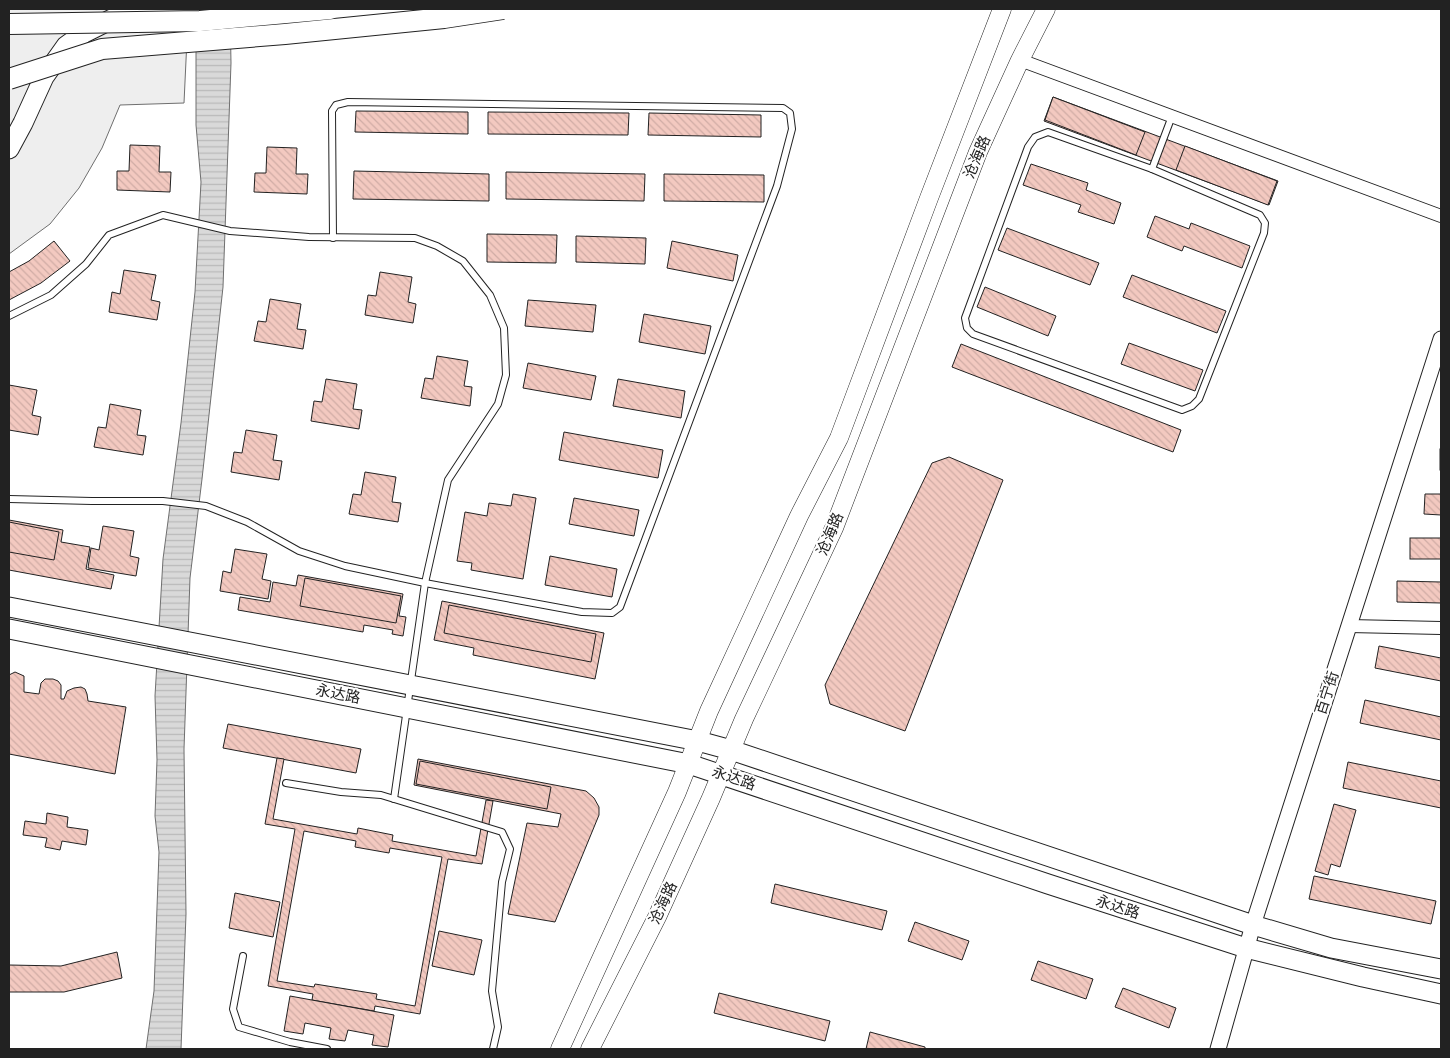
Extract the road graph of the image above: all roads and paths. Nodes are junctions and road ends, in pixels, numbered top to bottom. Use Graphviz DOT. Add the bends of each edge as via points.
graph roads {
  1 [pos="215,9"];
  2 [pos="330,9"];
  3 [pos="503,9"];
  4 [pos="1002,9"];
  5 [pos="1046,9"];
  6 [pos="9,24"];
  7 [pos="1020,60"];
  8 [pos="9,79"];
  9 [pos="1172,116"];
  10 [pos="9,149"];
  11 [pos="1152,169"];
  12 [pos="1441,216"];
  13 [pos="333,238"];
  14 [pos="9,316"];
  15 [pos="1441,339"];
  16 [pos="9,499"];
  17 [pos="425,583"];
  18 [pos="9,607"];
  19 [pos="1349,626"];
  20 [pos="1441,628"];
  21 [pos="9,629"];
  22 [pos="410,685"];
  23 [pos="407,707"];
  24 [pos="698,741"];
  25 [pos="731,750"];
  26 [pos="689,764"];
  27 [pos="721,774"];
  28 [pos="286,783"];
  29 [pos="394,798"];
  30 [pos="1253,925"];
  31 [pos="1246,948"];
  32 [pos="243,956"];
  33 [pos="1441,969"];
  34 [pos="1441,994"];
  35 [pos="327,1049"];
  36 [pos="492,1049"];
  37 [pos="560,1049"];
  38 [pos="590,1049"];
  39 [pos="1218,1049"];
  1 -- 10 [label="main road, bridge" via="156,10 112,19 84,33 66,46 44,76"];
  2 -- 6 [label="highway, bridge" via="200,21"];
  3 -- 8 [label="highway, bridge" via="385,24 102,48"];
  4 -- 24 [label="main road, 沧海路" via="839,438 799,516"];
  5 -- 7 [label="main road, 沧海路"];
  7 -- 9 [label="street"];
  7 -- 25 [label="main road, 沧海路" via="978,152 834,528"];
  9 -- 11 [label="lane"];
  9 -- 12 [label="street"];
  11 -- 11 [label="lane" via="1048,132 1036,137 1028,148 965,318 972,334 1182,410 1192,406 1199,399 1264,233 1265,223 1260,215"];
  13 -- 14 [label="lane" via="230,231 163,215 109,235 86,264 51,295"];
  13 -- 17 [label="lane" via="415,238 437,246 463,261 490,295 504,328 506,375 498,404 448,480"];
  13 -- 17 [label="lane" via="332,111 336,105 348,102 783,108 790,113 792,129 777,186 620,607 612,613 582,612"];
  15 -- 19 [label="street, 百宁街"];
  16 -- 17 [label="lane" via="163,500 206,506 247,522 299,551 345,566"];
  17 -- 22 [label="lane"];
  18 -- 22 [label="main road, 永达路"];
  19 -- 20 [label="street"];
  19 -- 30 [label="street, 百宁街"];
  21 -- 23 [label="main road, 永达路"];
  22 -- 23 [label="lane"];
  22 -- 24 [label="main road, 永达路"];
  23 -- 26 [label="main road, 永达路"];
  23 -- 29 [label="lane"];
  24 -- 25 [label="main road, 永达路"];
  24 -- 26 [label="main road, 沧海路"];
  25 -- 27 [label="main road, 沧海路"];
  25 -- 30 [label="main road, 永达路"];
  26 -- 27 [label="main road, 永达路"];
  26 -- 37 [label="main road, 沧海路"];
  27 -- 31 [label="main road, 永达路"];
  27 -- 38 [label="main road, 沧海路" via="657,916"];
  28 -- 29 [label="lane"];
  29 -- 36 [label="lane" via="502,832 510,849 502,882 492,991 498,1027"];
  30 -- 31 [label="street, 百宁街"];
  30 -- 33 [label="main road, 永达路" via="1331,948"];
  31 -- 34 [label="main road, 永达路"];
  31 -- 39 [label="street, 百宁街"];
  32 -- 35 [label="lane" via="233,1009 239,1027"];
}
